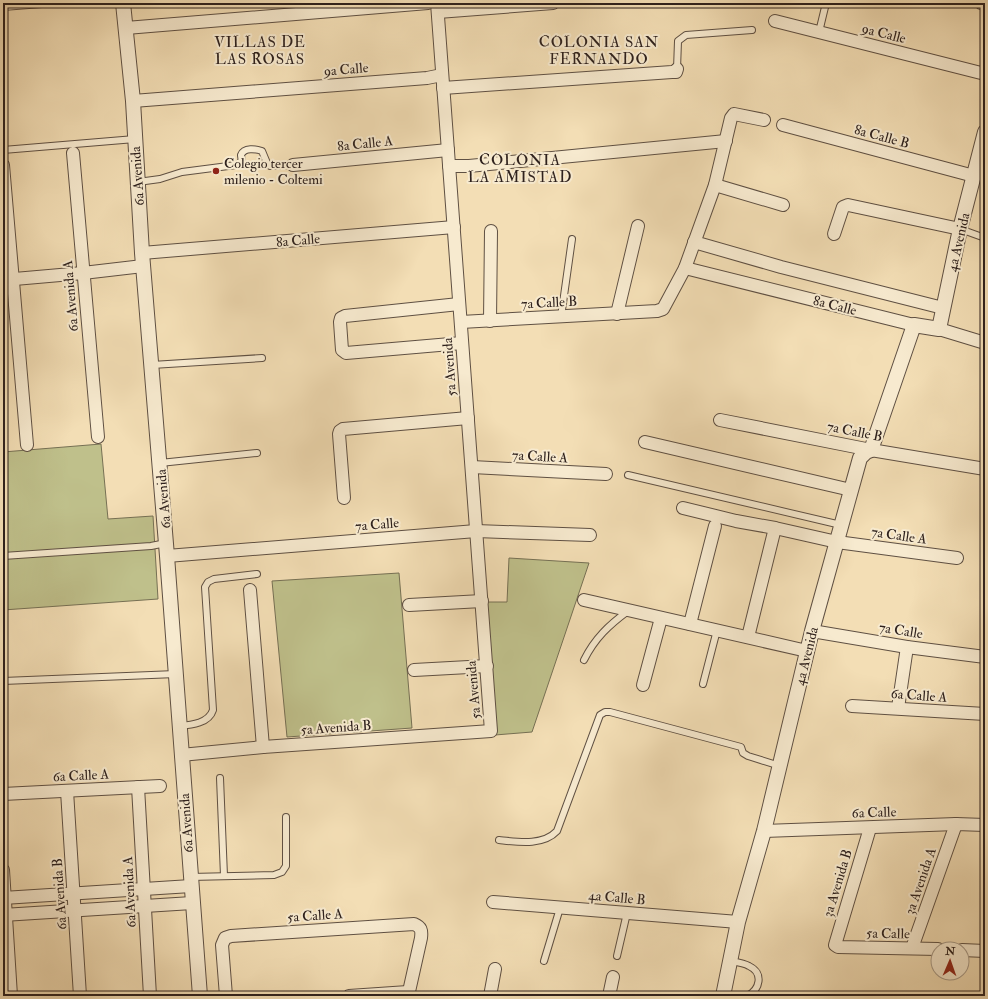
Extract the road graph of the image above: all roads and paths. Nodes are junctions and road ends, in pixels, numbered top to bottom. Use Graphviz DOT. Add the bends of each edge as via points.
graph roads {
  1 [pos="55,3"];
  2 [pos="123,3"];
  3 [pos="428,3"];
  4 [pos="553,3"];
  5 [pos="826,3"];
  6 [pos="981,3"];
  7 [pos="985,4"];
  8 [pos="3,7"];
  9 [pos="437,8"];
  10 [pos="775,21"];
  11 [pos="126,28"];
  12 [pos="752,30"];
  13 [pos="819,32"];
  14 [pos="678,69"];
  15 [pos="985,74"];
  16 [pos="442,75"];
  17 [pos="443,88"];
  18 [pos="133,101"];
  19 [pos="764,120"];
  20 [pos="783,125"];
  21 [pos="985,132"];
  22 [pos="135,139"];
  23 [pos="726,141"];
  24 [pos="3,150"];
  25 [pos="448,150"];
  26 [pos="73,153"];
  27 [pos="3,165"];
  28 [pos="293,165"];
  29 [pos="449,166"];
  30 [pos="974,176"];
  31 [pos="138,182"];
  32 [pos="715,185"];
  33 [pos="783,205"];
  34 [pos="638,226"];
  35 [pos="454,227"];
  36 [pos="960,229"];
  37 [pos="491,230"];
  38 [pos="834,234"];
  39 [pos="985,238"];
  40 [pos="572,239"];
  41 [pos="694,242"];
  42 [pos="142,259"];
  43 [pos="685,268"];
  44 [pos="83,273"];
  45 [pos="8,280"];
  46 [pos="459,304"];
  47 [pos="943,308"];
  48 [pos="617,314"];
  49 [pos="561,317"];
  50 [pos="490,321"];
  51 [pos="461,322"];
  52 [pos="914,325"];
  53 [pos="939,329"];
  54 [pos="462,343"];
  55 [pos="985,343"];
  56 [pos="262,358"];
  57 [pos="152,365"];
  58 [pos="468,418"];
  59 [pos="720,420"];
  60 [pos="98,437"];
  61 [pos="646,442"];
  62 [pos="27,445"];
  63 [pos="871,450"];
  64 [pos="257,453"];
  65 [pos="160,463"];
  66 [pos="472,467"];
  67 [pos="985,469"];
  68 [pos="606,474"];
  69 [pos="628,475"];
  70 [pos="851,490"];
  71 [pos="344,498"];
  72 [pos="683,508"];
  73 [pos="841,525"];
  74 [pos="715,526"];
  75 [pos="775,528"];
  76 [pos="476,532"];
  77 [pos="590,535"];
  78 [pos="837,542"];
  79 [pos="167,550"];
  80 [pos="3,556"];
  81 [pos="957,558"];
  82 [pos="257,574"];
  83 [pos="250,590"];
  84 [pos="584,600"];
  85 [pos="482,601"];
  86 [pos="409,605"];
  87 [pos="630,611"];
  88 [pos="661,618"];
  89 [pos="690,624"];
  90 [pos="717,630"];
  91 [pos="812,631"];
  92 [pos="748,637"];
  93 [pos="907,646"];
  94 [pos="807,651"];
  95 [pos="985,657"];
  96 [pos="584,660"];
  97 [pos="486,666"];
  98 [pos="414,670"];
  99 [pos="176,674"];
  100 [pos="3,681"];
  101 [pos="703,684"];
  102 [pos="643,685"];
  103 [pos="852,706"];
  104 [pos="898,708"];
  105 [pos="985,714"];
  106 [pos="179,726"];
  107 [pos="492,728"];
  108 [pos="263,747"];
  109 [pos="182,755"];
  110 [pos="780,766"];
  111 [pos="220,778"];
  112 [pos="160,786"];
  113 [pos="138,787"];
  114 [pos="67,791"];
  115 [pos="3,794"];
  116 [pos="286,816"];
  117 [pos="956,824"];
  118 [pos="985,825"];
  119 [pos="870,828"];
  120 [pos="764,831"];
  121 [pos="499,840"];
  122 [pos="3,870"];
  123 [pos="224,876"];
  124 [pos="191,881"];
  125 [pos="144,889"];
  126 [pos="74,893"];
  127 [pos="4,898"];
  128 [pos="493,902"];
  129 [pos="192,903"];
  130 [pos="145,906"];
  131 [pos="560,908"];
  132 [pos="75,910"];
  133 [pos="627,913"];
  134 [pos="4,915"];
  135 [pos="738,922"];
  136 [pos="838,947"];
  137 [pos="912,948"];
  138 [pos="930,949"];
  139 [pos="970,950"];
  140 [pos="985,950"];
  141 [pos="617,956"];
  142 [pos="544,961"];
  143 [pos="730,961"];
  144 [pos="495,969"];
  145 [pos="613,977"];
  146 [pos="408,994"];
  147 [pos="11,996"];
  148 [pos="80,996"];
  149 [pos="150,996"];
  150 [pos="200,996"];
  151 [pos="226,996"];
  152 [pos="349,996"];
  153 [pos="490,996"];
  154 [pos="609,996"];
  155 [pos="723,996"];
  156 [pos="747,996"];
  1 -- 8 [label="lane"];
  2 -- 11 [label="street, 6a Avenida"];
  3 -- 11 [label="street"];
  4 -- 9 [label="street"];
  5 -- 13 [label="lane"];
  6 -- 7 [label="street"];
  9 -- 16 [label="street, 5a Avenida"];
  10 -- 13 [label="street, 9a Calle"];
  11 -- 18 [label="street, 6a Avenida"];
  12 -- 14 [label="lane" via="682,37 678,41"];
  13 -- 15 [label="street, 9a Calle"];
  14 -- 17 [label="street" via="676,72"];
  16 -- 17 [label="street, 5a Avenida"];
  16 -- 18 [label="street, 9a Calle" via="419,79"];
  17 -- 25 [label="street, 5a Avenida"];
  18 -- 22 [label="street, 6a Avenida"];
  19 -- 23 [label="street" via="734,114"];
  20 -- 30 [label="street, 8a Calle B"];
  21 -- 30 [label="street, 4a Avenida"];
  22 -- 24 [label="lane"];
  22 -- 31 [label="street, 6a Avenida"];
  23 -- 29 [label="street"];
  23 -- 32 [label="street"];
  25 -- 28 [label="street, 8a Calle A"];
  25 -- 29 [label="street, 5a Avenida"];
  26 -- 44 [label="street, 6a Avenida A"];
  27 -- 45 [label="street"];
  28 -- 31 [label="lane, 8a Calle A" via="270,166 262,152 257,149 246,150 242,152 241,161 236,165 182,172"];
  29 -- 35 [label="street, 5a Avenida"];
  30 -- 36 [label="street, 4a Avenida"];
  31 -- 42 [label="street, 6a Avenida"];
  32 -- 33 [label="street"];
  32 -- 41 [label="street"];
  34 -- 48 [label="street"];
  35 -- 42 [label="street, 8a Calle"];
  35 -- 46 [label="street, 5a Avenida"];
  36 -- 38 [label="street" via="848,205 843,208"];
  36 -- 39 [label="lane"];
  36 -- 47 [label="street, 4a Avenida"];
  37 -- 50 [label="street"];
  40 -- 49 [label="lane"];
  41 -- 43 [label="street"];
  41 -- 47 [label="street"];
  42 -- 44 [label="street, 8a Calle"];
  42 -- 57 [label="street, 6a Avenida"];
  43 -- 48 [label="street, 7a Calle B" via="663,309"];
  43 -- 52 [label="street, 8a Calle"];
  44 -- 45 [label="street, 8a Calle"];
  44 -- 60 [label="street, 6a Avenida A"];
  45 -- 62 [label="street"];
  46 -- 51 [label="street, 5a Avenida"];
  46 -- 54 [label="street" via="345,316 340,322 342,350 346,353"];
  47 -- 53 [label="street, 4a Avenida"];
  48 -- 49 [label="street, 7a Calle B"];
  49 -- 50 [label="street, 7a Calle B"];
  50 -- 51 [label="street, 7a Calle B"];
  51 -- 54 [label="street, 5a Avenida"];
  52 -- 53 [label="street, 8a Calle"];
  52 -- 63 [label="street, 4a Avenida"];
  53 -- 55 [label="street, 8a Calle"];
  54 -- 58 [label="street, 5a Avenida"];
  56 -- 57 [label="lane"];
  57 -- 65 [label="street, 6a Avenida"];
  58 -- 66 [label="street, 5a Avenida"];
  58 -- 71 [label="street" via="343,429 339,434"];
  59 -- 63 [label="street, 7a Calle B"];
  61 -- 70 [label="street"];
  63 -- 67 [label="street, 7a Calle B"];
  63 -- 70 [label="street, 4a Avenida" via="860,458"];
  64 -- 65 [label="lane"];
  65 -- 79 [label="street, 6a Avenida"];
  66 -- 68 [label="street, 7a Calle A"];
  66 -- 76 [label="street, 5a Avenida"];
  69 -- 73 [label="lane"];
  70 -- 73 [label="street, 4a Avenida"];
  72 -- 75 [label="street, 7a Calle A"];
  73 -- 78 [label="street, 4a Avenida"];
  74 -- 89 [label="street"];
  75 -- 78 [label="street, 7a Calle A"];
  75 -- 92 [label="street"];
  76 -- 77 [label="street, 7a Calle"];
  76 -- 79 [label="street, 7a Calle"];
  76 -- 85 [label="street, 5a Avenida"];
  78 -- 81 [label="street, 7a Calle A"];
  78 -- 91 [label="street, 4a Avenida"];
  79 -- 80 [label="lane" via="151,546"];
  79 -- 99 [label="street, 6a Avenida"];
  82 -- 106 [label="lane" via="214,579 205,587 213,710 206,719"];
  83 -- 108 [label="street"];
  84 -- 87 [label="street"];
  85 -- 86 [label="street"];
  85 -- 97 [label="street, 5a Avenida"];
  87 -- 88 [label="street"];
  87 -- 96 [label="lane" via="602,633"];
  88 -- 89 [label="street"];
  88 -- 102 [label="street"];
  89 -- 90 [label="street"];
  90 -- 92 [label="street"];
  90 -- 101 [label="lane"];
  91 -- 93 [label="street, 7a Calle"];
  91 -- 94 [label="street, 4a Avenida"];
  92 -- 94 [label="street"];
  93 -- 95 [label="street, 7a Calle"];
  93 -- 104 [label="street"];
  94 -- 110 [label="street, 4a Avenida"];
  97 -- 98 [label="street"];
  97 -- 107 [label="street, 5a Avenida"];
  99 -- 100 [label="lane"];
  99 -- 106 [label="street, 6a Avenida"];
  103 -- 104 [label="street, 6a Calle A"];
  104 -- 105 [label="street, 6a Calle A"];
  106 -- 109 [label="street, 6a Avenida"];
  107 -- 108 [label="street, 5a Avenida B" via="489,732"];
  108 -- 109 [label="street, 5a Avenida B"];
  109 -- 124 [label="street, 6a Avenida"];
  110 -- 120 [label="street, 4a Avenida"];
  110 -- 121 [label="lane" via="748,756 743,753 741,747 605,712 600,715 557,831 538,842"];
  111 -- 123 [label="lane"];
  112 -- 113 [label="street, 6a Calle A"];
  113 -- 114 [label="street, 6a Calle A"];
  113 -- 125 [label="street, 6a Avenida A"];
  114 -- 115 [label="street, 6a Calle A"];
  114 -- 126 [label="street, 6a Avenida B"];
  116 -- 123 [label="lane" via="286,866 282,872 274,875"];
  117 -- 118 [label="street, 6a Calle"];
  117 -- 119 [label="street, 6a Calle"];
  117 -- 137 [label="street, 3a Avenida A"];
  119 -- 120 [label="street, 6a Calle"];
  119 -- 136 [label="street, 3a Avenida B" via="835,942"];
  120 -- 135 [label="street, 4a Avenida"];
  122 -- 127 [label="street"];
  123 -- 124 [label="lane"];
  124 -- 125 [label="street"];
  124 -- 129 [label="street, 6a Avenida"];
  125 -- 126 [label="street"];
  125 -- 130 [label="street, 6a Avenida A"];
  126 -- 127 [label="street"];
  126 -- 132 [label="street, 6a Avenida B"];
  127 -- 134 [label="street"];
  128 -- 131 [label="street, 4a Calle B"];
  129 -- 130 [label="street"];
  129 -- 150 [label="street, 6a Avenida"];
  130 -- 132 [label="street"];
  130 -- 149 [label="street, 6a Avenida A"];
  131 -- 133 [label="street, 4a Calle B"];
  131 -- 142 [label="lane"];
  132 -- 134 [label="street"];
  132 -- 148 [label="street, 6a Avenida B"];
  133 -- 135 [label="street, 4a Calle B"];
  133 -- 141 [label="lane"];
  134 -- 147 [label="street"];
  135 -- 143 [label="street, 4a Avenida"];
  136 -- 137 [label="street, 5a Calle"];
  137 -- 138 [label="street, 5a Calle"];
  139 -- 140 [label="street"];
  143 -- 155 [label="street, 4a Avenida"];
  143 -- 156 [label="lane" via="748,965 758,974 759,985"];
  144 -- 153 [label="street"];
  145 -- 154 [label="street"];
  146 -- 151 [label="street, 5a Calle A" via="422,931 414,924 225,938 222,945"];
  146 -- 152 [label="street"];
}
